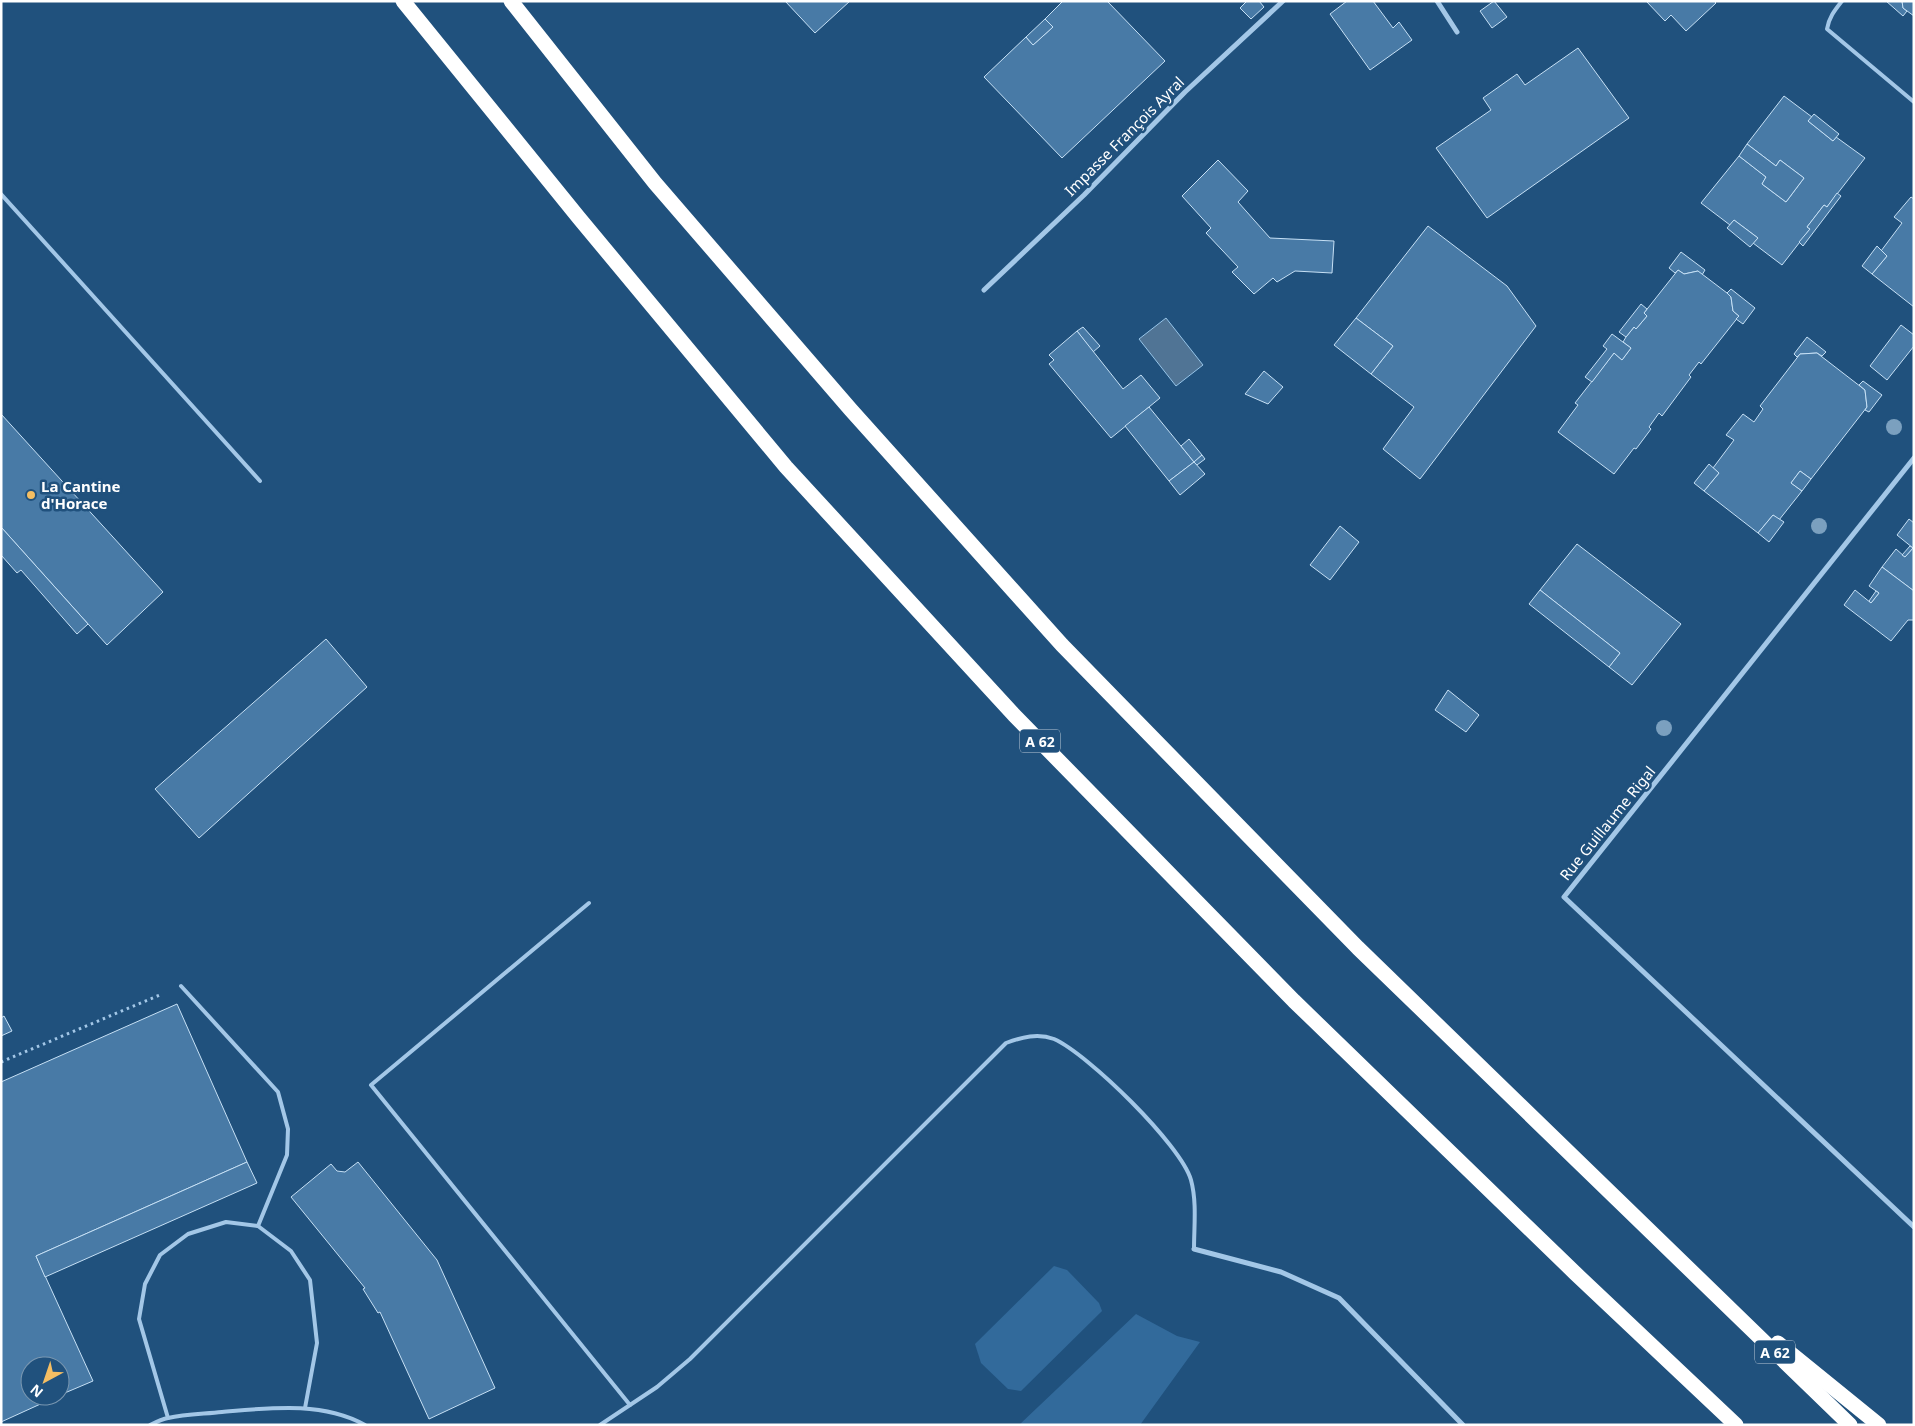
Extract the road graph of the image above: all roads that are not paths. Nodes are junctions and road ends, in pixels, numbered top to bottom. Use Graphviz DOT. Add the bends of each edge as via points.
graph roads {
  1 [pos="403,1"];
  2 [pos="511,1"];
  3 [pos="1283,1"];
  4 [pos="1437,1"];
  5 [pos="1842,1"];
  6 [pos="1457,32"];
  7 [pos="1914,102"];
  8 [pos="1,194"];
  9 [pos="984,290"];
  10 [pos="1914,458"];
  11 [pos="260,481"];
  12 [pos="589,903"];
  13 [pos="181,986"];
  14 [pos="258,1226"];
  15 [pos="1914,1227"];
  16 [pos="1194,1249"];
  17 [pos="1699,1279"];
  18 [pos="630,1405"];
  19 [pos="305,1408"];
  20 [pos="168,1418"];
  21 [pos="150,1425"];
  22 [pos="365,1425"];
  23 [pos="600,1425"];
  24 [pos="1463,1425"];
  25 [pos="1736,1425"];
  26 [pos="1850,1425"];
  27 [pos="1879,1425"];
  1 -- 25 [label="highway, A 62" via="786,467 1014,715 1294,1001"];
  2 -- 17 [label="highway, A 62" via="655,183 850,410 1062,645 1358,948"];
  3 -- 9 [label="street, Impasse François Ayral" via="1184,92 1084,195"];
  4 -- 6 [label="street"];
  5 -- 7 [label="lane" via="1827,29"];
  8 -- 11 [label="lane"];
  10 -- 15 [label="street, Rue Guillaume Rigal" via="1564,897"];
  12 -- 18 [label="lane" via="371,1085"];
  13 -- 14 [label="lane" via="278,1092 288,1129 287,1155"];
  14 -- 19 [label="lane" via="291,1251 310,1280 317,1343"];
  14 -- 20 [label="lane" via="226,1222 188,1234 160,1255 145,1284 139,1319"];
  16 -- 18 [label="lane" via="1195,1214 1191,1180 1175,1150 1132,1102 1079,1053 1053,1039 1028,1035 1006,1043 705,1345 657,1387"];
  16 -- 24 [label="street" via="1281,1272 1339,1298"];
  17 -- 26 [label="highway, A 62"];
  17 -- 27 [label="highway"];
  18 -- 23 [label="lane"];
  19 -- 20 [label="lane"];
  19 -- 22 [label="lane" via="332,1412"];
  20 -- 21 [label="lane"];
}
